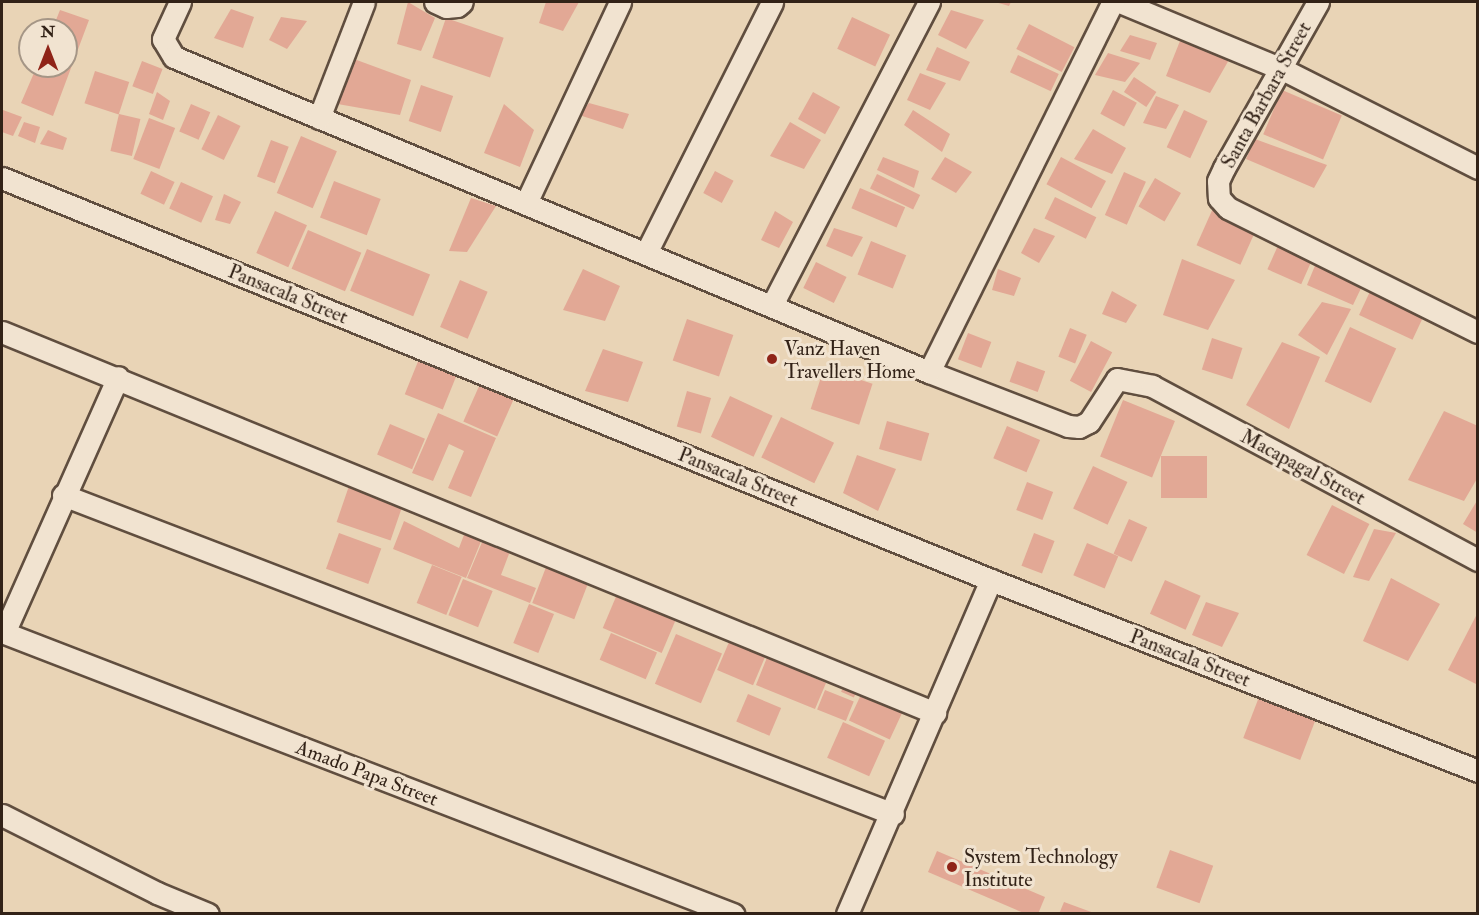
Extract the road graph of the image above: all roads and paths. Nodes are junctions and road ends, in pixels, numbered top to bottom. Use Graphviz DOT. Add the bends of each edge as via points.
graph roads {
  1 [pos="180,2"];
  2 [pos="364,2"];
  3 [pos="435,2"];
  4 [pos="462,2"];
  5 [pos="620,2"];
  6 [pos="772,2"];
  7 [pos="929,2"];
  8 [pos="1113,2"];
  9 [pos="1120,2"];
  10 [pos="1318,2"];
  11 [pos="1282,69"];
  12 [pos="319,118"];
  13 [pos="1478,168"];
  14 [pos="2,178"];
  15 [pos="526,203"];
  16 [pos="646,254"];
  17 [pos="772,305"];
  18 [pos="2,332"];
  19 [pos="1478,332"];
  20 [pos="929,372"];
  21 [pos="118,377"];
  22 [pos="63,495"];
  23 [pos="1478,560"];
  24 [pos="991,580"];
  25 [pos="3,632"];
  26 [pos="935,713"];
  27 [pos="1478,771"];
  28 [pos="893,814"];
  29 [pos="2,815"];
  30 [pos="208,914"];
  31 [pos="733,914"];
  32 [pos="847,914"];
  1 -- 12 [label="street" via="163,39 174,57"];
  2 -- 12 [label="street"];
  3 -- 4 [label="street" via="446,7"];
  5 -- 15 [label="street"];
  6 -- 16 [label="street"];
  7 -- 17 [label="street"];
  8 -- 20 [label="street"];
  9 -- 11 [label="street"];
  10 -- 11 [label="street, Santa Barbara Street"];
  11 -- 13 [label="street"];
  11 -- 19 [label="street, Santa Barbara Street" via="1224,168 1218,191 1228,208"];
  12 -- 15 [label="street"];
  14 -- 24 [label="street, Pansacala Street"];
  15 -- 16 [label="street"];
  16 -- 17 [label="street"];
  17 -- 20 [label="street"];
  18 -- 21 [label="street"];
  20 -- 23 [label="street, Macapagal Street" via="1079,427 1089,422 1117,380 1127,378 1152,386"];
  21 -- 22 [label="street"];
  21 -- 26 [label="street"];
  22 -- 25 [label="street"];
  22 -- 28 [label="street"];
  24 -- 26 [label="street"];
  24 -- 27 [label="street, Pansacala Street"];
  25 -- 31 [label="street, Amado Papa Street"];
  26 -- 28 [label="street"];
  28 -- 32 [label="street"];
  29 -- 30 [label="street" via="157,893"];
}
